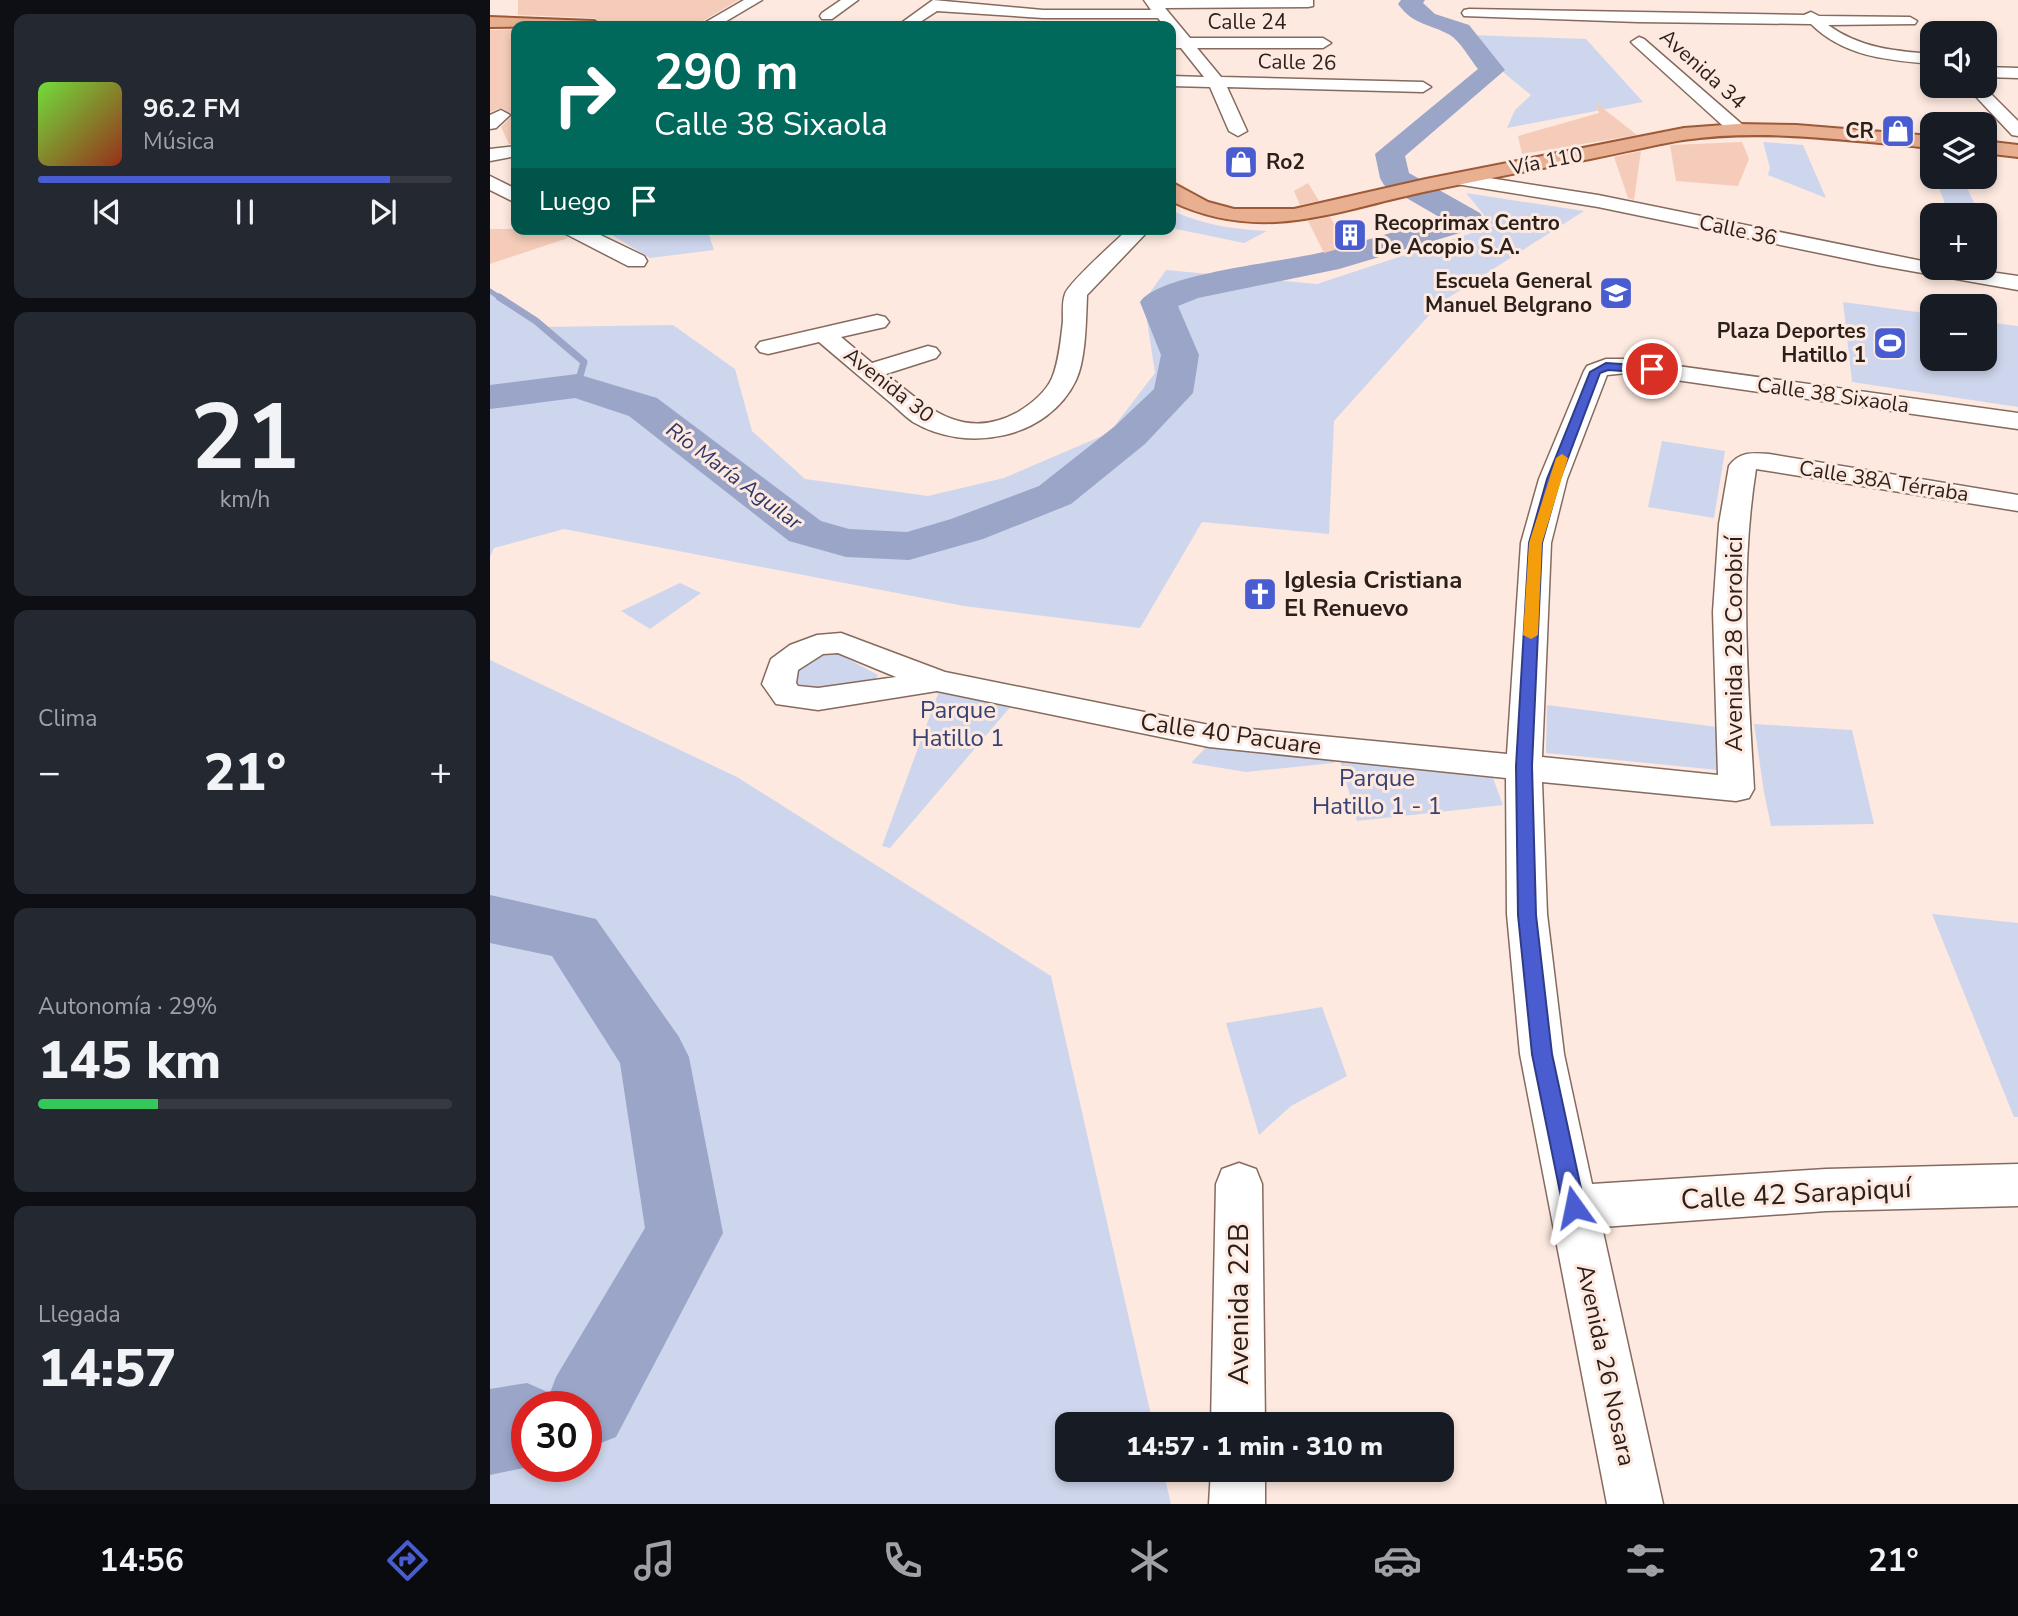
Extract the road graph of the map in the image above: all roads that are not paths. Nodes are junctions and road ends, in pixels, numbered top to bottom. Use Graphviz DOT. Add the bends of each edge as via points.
graph roads {
  1 [pos="755,0"];
  2 [pos="851,0"];
  3 [pos="1703,0"];
  4 [pos="1797,0"];
  5 [pos="939,3"];
  6 [pos="1308,3"];
  7 [pos="1155,6"];
  8 [pos="1899,9"];
  9 [pos="1469,13"];
  10 [pos="827,16"];
  11 [pos="1716,19"];
  12 [pos="1815,20"];
  13 [pos="716,21"];
  14 [pos="912,21"];
  15 [pos="1165,21"];
  16 [pos="1910,21"];
  17 [pos="490,22"];
  18 [pos="511,23"];
  19 [pos="1920,31"];
  20 [pos="1639,42"];
  21 [pos="1179,43"];
  22 [pos="1323,43"];
  23 [pos="1920,58"];
  24 [pos="1997,72"];
  25 [pos="2018,73"];
  26 [pos="1176,81"];
  27 [pos="1217,83"];
  28 [pos="1423,87"];
  29 [pos="1986,98"];
  30 [pos="1738,130"];
  31 [pos="1238,131"];
  32 [pos="2018,131"];
  33 [pos="1920,141"];
  34 [pos="1997,149"];
  35 [pos="2018,151"];
  36 [pos="511,152"];
  37 [pos="490,155"];
  38 [pos="1457,178"];
  39 [pos="490,182"];
  40 [pos="511,193"];
  41 [pos="1176,196"];
  42 [pos="582,235"];
  43 [pos="1134,235"];
  44 [pos="636,261"];
  45 [pos="2018,283"];
  46 [pos="877,322"];
  47 [pos="823,334"];
  48 [pos="768,348"];
  49 [pos="928,353"];
  50 [pos="1606,366"];
  51 [pos="871,371"];
  52 [pos="2018,421"];
  53 [pos="1750,461"];
  54 [pos="2018,502"];
  55 [pos="937,681"];
  56 [pos="1524,766"];
  57 [pos="1736,789"];
  58 [pos="1239,1184"];
  59 [pos="2018,1185"];
  60 [pos="1574,1207"];
  61 [pos="1238,1412"];
  62 [pos="1238,1482"];
  63 [pos="1237,1504"];
  64 [pos="1635,1504"];
  1 -- 13 [label="street"];
  2 -- 10 [label="street"];
  3 -- 11 [label="street, Avenida 34"];
  4 -- 12 [label="street"];
  5 -- 7 [label="street" via="1042,14"];
  5 -- 14 [label="street"];
  6 -- 7 [label="street"];
  7 -- 15 [label="street"];
  8 -- 16 [label="street"];
  9 -- 11 [label="street"];
  11 -- 12 [label="street"];
  12 -- 16 [label="street"];
  12 -- 23 [label="street" via="1851,47"];
  16 -- 19 [label="street"];
  17 -- 18 [label="main road"];
  20 -- 30 [label="street, Avenida 34"];
  21 -- 22 [label="street, Calle 24"];
  21 -- 27 [label="street"];
  24 -- 25 [label="street"];
  26 -- 27 [label="street, Calle 26"];
  27 -- 28 [label="street, Calle 26"];
  27 -- 31 [label="street"];
  29 -- 32 [label="street"];
  30 -- 33 [label="main road, Vía 110"];
  30 -- 38 [label="main road, Vía 110" via="1684,134"];
  34 -- 35 [label="main road"];
  36 -- 37 [label="street"];
  38 -- 41 [label="main road, Vía 110" via="1294,216 1234,216"];
  38 -- 45 [label="street, Calle 36" via="1547,190 1924,270"];
  39 -- 40 [label="street"];
  42 -- 44 [label="street"];
  43 -- 51 [label="street, Avenida 30" via="1076,294 1065,377 1055,396 1013,425 967,431 943,425 922,416"];
  46 -- 47 [label="street"];
  47 -- 48 [label="street"];
  47 -- 51 [label="street, Avenida 30"];
  49 -- 51 [label="street"];
  50 -- 52 [label="street, Calle 38 Sixaola"];
  50 -- 56 [label="street, Avenida 26 Nosara" via="1596,372 1553,479 1536,543"];
  53 -- 54 [label="street, Calle 38A Térraba"];
  53 -- 57 [label="street, Avenida 28 Corobicí" via="1743,466 1733,524 1729,600"];
  55 -- 56 [label="street, Calle 40 Pacuare" via="1209,736"];
  56 -- 57 [label="street, Calle 40 Pacuare"];
  56 -- 60 [label="street, Avenida 26 Nosara" via="1527,915 1542,1054"];
  58 -- 61 [label="street, Avenida 22B"];
  59 -- 60 [label="street, Calle 42 Sarapiquí" via="1826,1190"];
  60 -- 64 [label="street, Avenida 26 Nosara"];
  62 -- 63 [label="street"];
}
